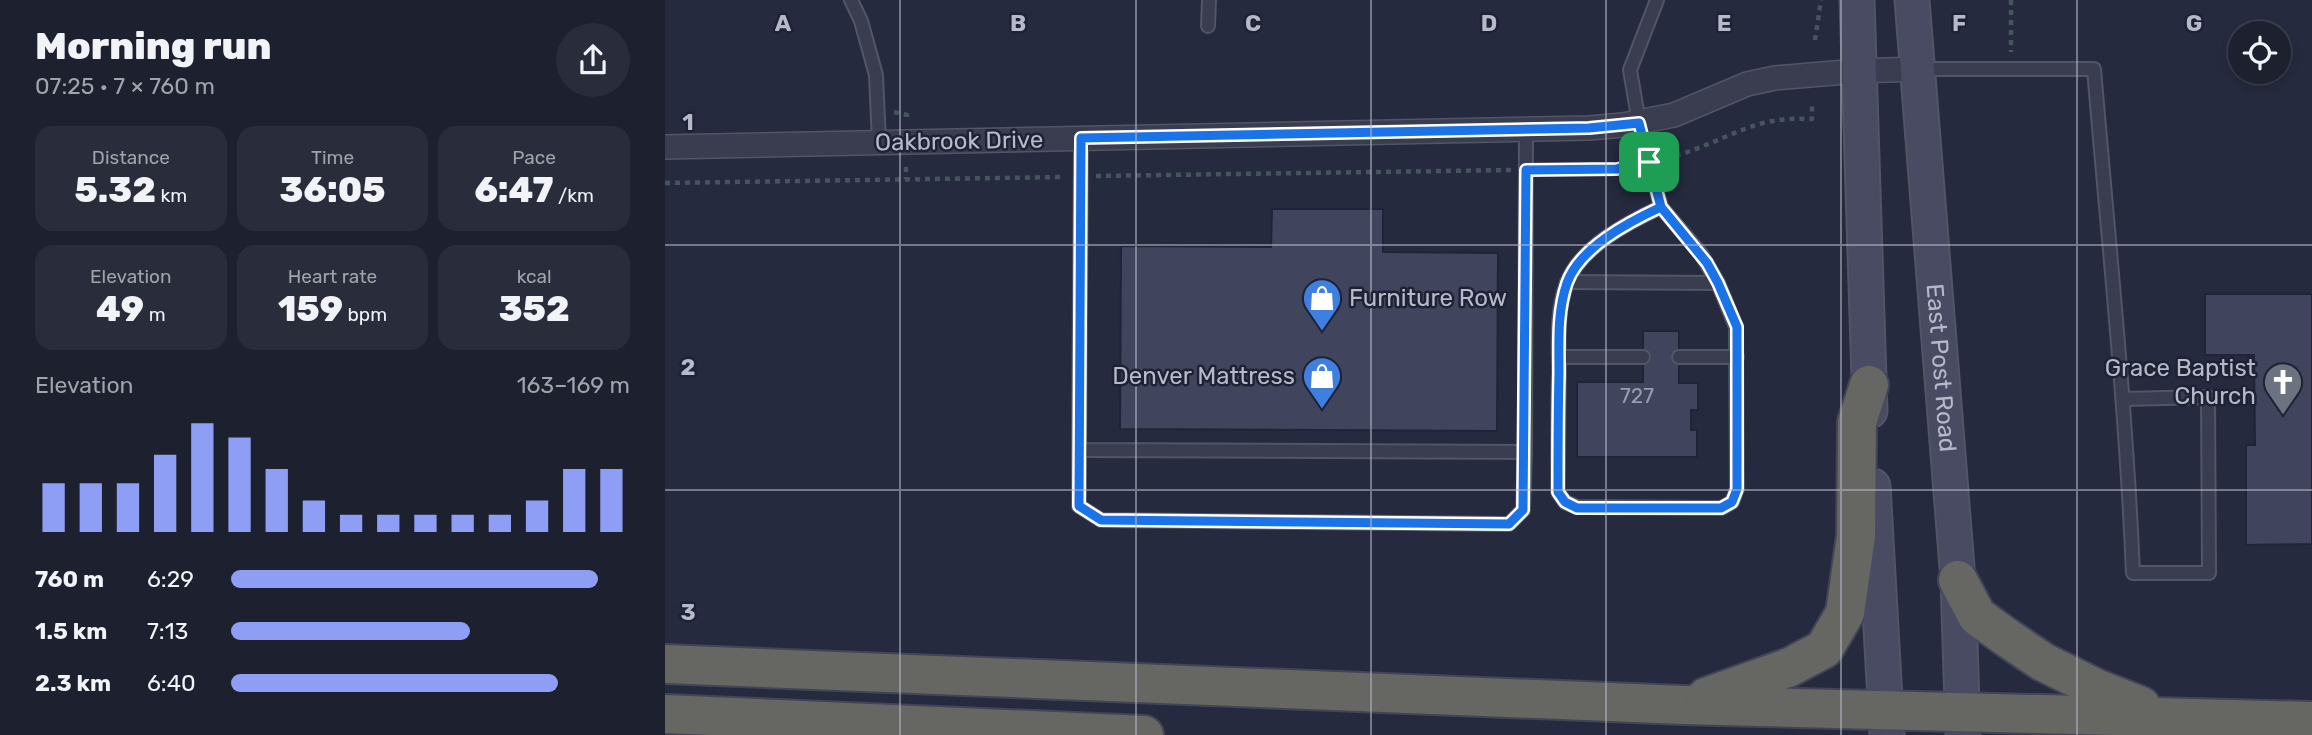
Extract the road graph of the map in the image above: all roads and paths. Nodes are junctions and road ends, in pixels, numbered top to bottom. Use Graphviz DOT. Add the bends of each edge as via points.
graph roads {
  1 [pos="851,0"];
  2 [pos="1209,0"];
  3 [pos="1657,0"];
  4 [pos="1821,0"];
  5 [pos="1857,0"];
  6 [pos="1912,0"];
  7 [pos="2011,0"];
  8 [pos="1208,26"];
  9 [pos="1815,40"];
  10 [pos="1916,69"];
  11 [pos="2011,70"];
  12 [pos="1859,71"];
  13 [pos="1812,104"];
  14 [pos="1639,123"];
  15 [pos="1526,128"];
  16 [pos="1081,138"];
  17 [pos="879,142"];
  18 [pos="665,147"];
  19 [pos="1649,162"];
  20 [pos="906,167"];
  21 [pos="1526,170"];
  22 [pos="1080,177"];
  23 [pos="906,179"];
  24 [pos="665,183"];
  25 [pos="1661,207"];
  26 [pos="1567,282"];
  27 [pos="1718,283"];
  28 [pos="1559,357"];
  29 [pos="1643,357"];
  30 [pos="1679,357"];
  31 [pos="1737,358"];
  32 [pos="1869,385"];
  33 [pos="2123,399"];
  34 [pos="1079,450"];
  35 [pos="1525,452"];
  36 [pos="1958,580"];
  37 [pos="665,664"];
  38 [pos="1682,705"];
  39 [pos="665,714"];
  40 [pos="2165,716"];
  41 [pos="2312,721"];
  42 [pos="1885,722"];
  43 [pos="1963,723"];
  44 [pos="1144,735"];
  1 -- 17 [label="lane" via="876,75"];
  2 -- 8 [label="lane"];
  3 -- 14 [label="lane" via="1630,70"];
  4 -- 9 [label="path"];
  5 -- 12 [label="main road"];
  6 -- 10 [label="main road, East Post Road"];
  7 -- 11 [label="path"];
  10 -- 11 [label="lane"];
  10 -- 12 [label="street, Oakbrook Drive"];
  10 -- 36 [label="main road, East Post Road"];
  11 -- 33 [label="lane" via="2094,69"];
  12 -- 14 [label="street, Oakbrook Drive" via="1747,84 1674,116"];
  12 -- 32 [label="main road"];
  13 -- 19 [label="path" via="1812,119 1764,123 1703,148"];
  14 -- 15 [label="street, Oakbrook Drive"];
  14 -- 19 [label="lane"];
  15 -- 16 [label="street, Oakbrook Drive"];
  15 -- 21 [label="lane"];
  16 -- 17 [label="street, Oakbrook Drive"];
  16 -- 22 [label="lane"];
  17 -- 18 [label="street, Oakbrook Drive"];
  19 -- 21 [label="path" via="1617,169"];
  19 -- 25 [label="lane"];
  20 -- 23 [label="path"];
  21 -- 22 [label="path"];
  21 -- 35 [label="lane"];
  22 -- 23 [label="path"];
  22 -- 34 [label="lane"];
  23 -- 24 [label="path"];
  25 -- 26 [label="lane" via="1604,239"];
  25 -- 27 [label="lane" via="1701,254"];
  26 -- 27 [label="lane"];
  26 -- 28 [label="lane" via="1559,322"];
  27 -- 31 [label="lane" via="1737,327"];
  28 -- 29 [label="lane"];
  28 -- 31 [label="lane" via="1558,492 1577,508 1721,508 1732,502 1737,489"];
  30 -- 31 [label="lane"];
  32 -- 38 [label="highway" via="1857,422 1856,536 1845,613 1824,649 1790,667"];
  32 -- 42 [label="main road"];
  33 -- 33 [label="lane" via="2133,573 2209,573 2208,397"];
  34 -- 35 [label="lane"];
  34 -- 35 [label="lane" via="1079,506 1101,520 1509,524 1523,510"];
  36 -- 40 [label="highway" via="1977,616 2043,662"];
  36 -- 43 [label="main road, East Post Road"];
  37 -- 38 [label="highway"];
  38 -- 42 [label="highway"];
  39 -- 44 [label="highway"];
  40 -- 41 [label="highway"];
  40 -- 43 [label="highway"];
  42 -- 43 [label="highway"];
}
